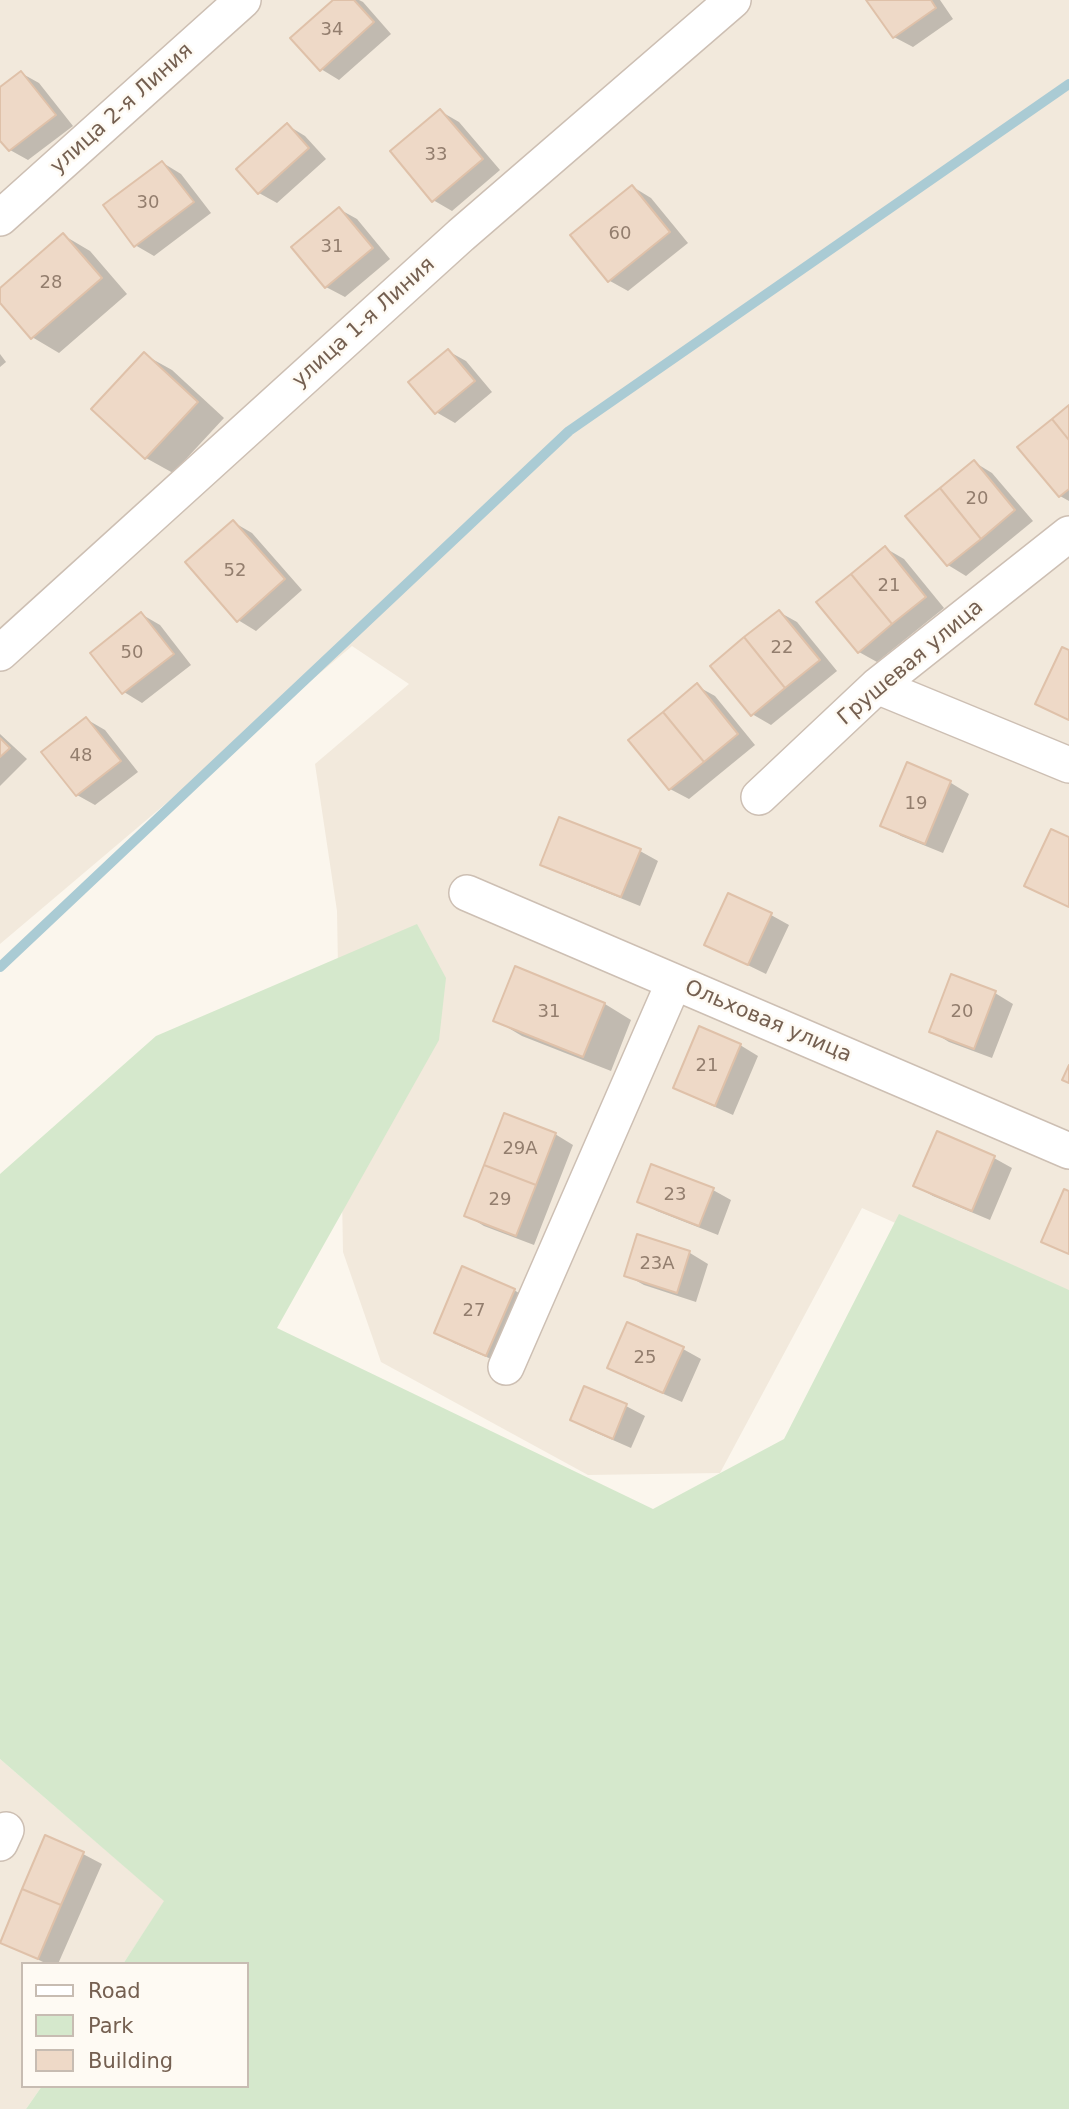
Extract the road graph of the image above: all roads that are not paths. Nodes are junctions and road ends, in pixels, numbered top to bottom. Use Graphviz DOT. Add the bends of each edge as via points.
graph roads {
  1 [pos="243,0"];
  2 [pos="733,0"];
  3 [pos="0,218"];
  4 [pos="1069,534"];
  5 [pos="0,653"];
  6 [pos="877,686"];
  7 [pos="1069,765"];
  8 [pos="759,797"];
  9 [pos="467,893"];
  10 [pos="674,982"];
  11 [pos="1069,1151"];
  12 [pos="506,1367"];
  1 -- 3 [label="street, улица 2-я Линия"];
  2 -- 5 [label="street, улица 1-я Линия" via="461,235"];
  4 -- 6 [label="street, Грушевая улица"];
  6 -- 7 [label="street"];
  6 -- 8 [label="street, Грушевая улица"];
  9 -- 10 [label="street, Ольховая улица"];
  10 -- 11 [label="street, Ольховая улица"];
  10 -- 12 [label="street"];
}
